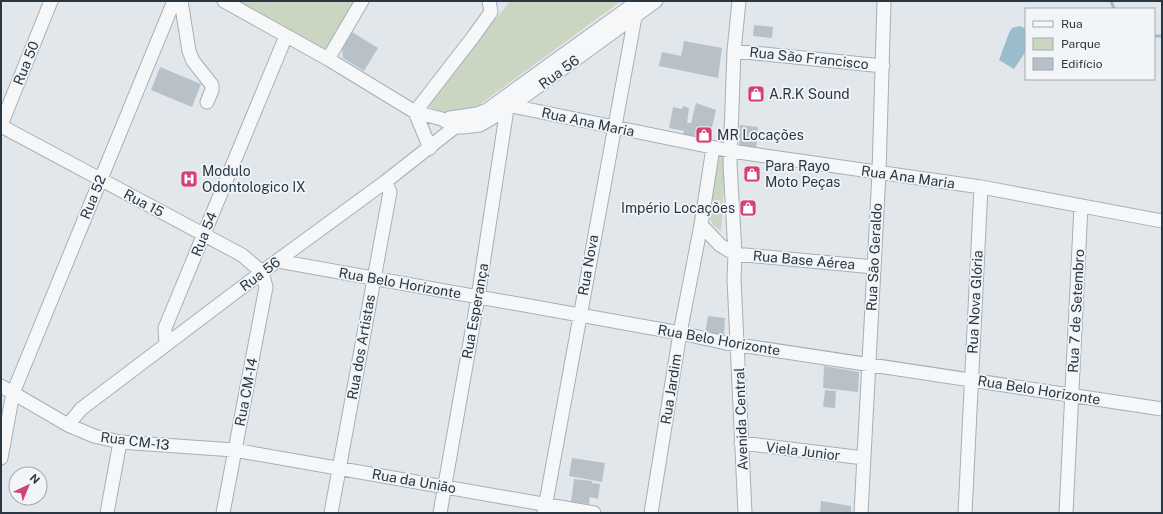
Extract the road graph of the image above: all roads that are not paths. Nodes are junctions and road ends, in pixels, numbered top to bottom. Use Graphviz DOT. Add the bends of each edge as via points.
graph roads {
  1 [pos="51,1"];
  2 [pos="174,1"];
  3 [pos="181,1"];
  4 [pos="224,1"];
  5 [pos="362,1"];
  6 [pos="489,1"];
  7 [pos="638,1"];
  8 [pos="656,1"];
  9 [pos="739,1"];
  10 [pos="884,1"];
  11 [pos="635,17"];
  12 [pos="286,36"];
  13 [pos="734,50"];
  14 [pos="328,59"];
  15 [pos="883,66"];
  16 [pos="207,102"];
  17 [pos="510,107"];
  18 [pos="415,112"];
  19 [pos="457,122"];
  20 [pos="1,125"];
  21 [pos="614,128"];
  22 [pos="430,148"];
  23 [pos="713,148"];
  24 [pos="731,151"];
  25 [pos="879,173"];
  26 [pos="100,180"];
  27 [pos="386,182"];
  28 [pos="981,187"];
  29 [pos="1081,206"];
  30 [pos="1162,221"];
  31 [pos="701,225"];
  32 [pos="204,235"];
  33 [pos="735,254"];
  34 [pos="278,261"];
  35 [pos="874,267"];
  36 [pos="262,272"];
  37 [pos="374,278"];
  38 [pos="478,297"];
  39 [pos="579,315"];
  40 [pos="680,333"];
  41 [pos="166,345"];
  42 [pos="738,345"];
  43 [pos="869,364"];
  44 [pos="972,380"];
  45 [pos="1,386"];
  46 [pos="13,393"];
  47 [pos="1072,395"];
  48 [pos="1162,409"];
  49 [pos="68,425"];
  50 [pos="120,442"];
  51 [pos="742,443"];
  52 [pos="234,450"];
  53 [pos="1,458"];
  54 [pos="864,458"];
  55 [pos="339,468"];
  56 [pos="444,486"];
  57 [pos="544,509"];
  58 [pos="108,513"];
  59 [pos="223,513"];
  60 [pos="331,513"];
  61 [pos="440,513"];
  62 [pos="594,513"];
  63 [pos="651,513"];
  64 [pos="745,513"];
  65 [pos="861,513"];
  66 [pos="965,513"];
  67 [pos="1066,513"];
  1 -- 20 [label="street, Rua 50"];
  2 -- 26 [label="street, Rua 52"];
  3 -- 16 [label="street" via="189,51 193,61 212,85"];
  4 -- 12 [label="street"];
  5 -- 14 [label="street"];
  6 -- 18 [label="street" via="491,12"];
  7 -- 19 [label="street, Rua 56" via="487,110"];
  8 -- 11 [label="street, Rua 56"];
  9 -- 13 [label="street, Avenida Central"];
  10 -- 15 [label="street, Rua São Geraldo"];
  11 -- 17 [label="street, Rua 56"];
  11 -- 21 [label="street, Rua Nova"];
  12 -- 14 [label="street"];
  12 -- 32 [label="street, Rua 54"];
  13 -- 15 [label="street, Rua São Francisco"];
  13 -- 24 [label="street, Avenida Central"];
  14 -- 18 [label="street"];
  15 -- 25 [label="street, Rua São Geraldo"];
  17 -- 19 [label="street, Rua 56" via="480,125 463,128"];
  17 -- 21 [label="street, Rua Ana Maria"];
  17 -- 38 [label="street, Rua Esperança"];
  18 -- 19 [label="street"];
  18 -- 22 [label="street"];
  19 -- 22 [label="street, Rua 56"];
  20 -- 26 [label="street, Rua 15"];
  21 -- 23 [label="street, Rua Ana Maria"];
  21 -- 39 [label="street, Rua Nova"];
  22 -- 27 [label="street, Rua 56"];
  23 -- 24 [label="street, Rua Ana Maria"];
  23 -- 31 [label="street, Rua Jardim"];
  24 -- 25 [label="street, Rua Ana Maria"];
  24 -- 33 [label="street, Avenida Central"];
  25 -- 28 [label="street, Rua Ana Maria"];
  25 -- 35 [label="street, Rua São Geraldo"];
  26 -- 32 [label="street, Rua 15"];
  26 -- 46 [label="street, Rua 52"];
  27 -- 34 [label="street, Rua 56"];
  27 -- 37 [label="street, Rua dos Artistas" via="390,192"];
  28 -- 29 [label="street, Rua Ana Maria"];
  28 -- 44 [label="street, Rua Nova Glória"];
  29 -- 30 [label="street, Rua Ana Maria"];
  29 -- 47 [label="street, Rua 7 de Setembro"];
  31 -- 33 [label="street" via="720,244"];
  31 -- 40 [label="street, Rua Jardim"];
  32 -- 36 [label="street, Rua 15" via="242,255"];
  32 -- 41 [label="street, Rua 54" via="165,328"];
  33 -- 35 [label="street, Rua Base Aérea"];
  33 -- 42 [label="street, Avenida Central"];
  34 -- 36 [label="street, Rua 56"];
  34 -- 37 [label="street, Rua Belo Horizonte"];
  35 -- 43 [label="street, Rua São Geraldo"];
  36 -- 41 [label="street, Rua 56"];
  36 -- 52 [label="street, Rua CM-14" via="266,287"];
  37 -- 38 [label="street, Rua Belo Horizonte"];
  37 -- 55 [label="street, Rua dos Artistas"];
  38 -- 39 [label="street, Rua Belo Horizonte"];
  38 -- 56 [label="street, Rua Esperança"];
  39 -- 40 [label="street, Rua Belo Horizonte"];
  39 -- 57 [label="street, Rua Nova"];
  40 -- 42 [label="street, Rua Belo Horizonte"];
  40 -- 63 [label="street, Rua Jardim"];
  41 -- 49 [label="street, Rua 56" via="81,409"];
  42 -- 43 [label="street, Rua Belo Horizonte"];
  42 -- 51 [label="street, Avenida Central"];
  43 -- 44 [label="street, Rua Belo Horizonte"];
  43 -- 54 [label="street, Rua São Geraldo"];
  44 -- 47 [label="street, Rua Belo Horizonte"];
  44 -- 66 [label="street, Rua Nova Glória"];
  45 -- 46 [label="street, Rua CM-13"];
  46 -- 49 [label="street, Rua CM-13"];
  46 -- 53 [label="street, Rua 52"];
  47 -- 48 [label="street, Rua Belo Horizonte"];
  47 -- 67 [label="street, Rua 7 de Setembro"];
  49 -- 50 [label="street, Rua CM-13" via="94,436"];
  50 -- 52 [label="street, Rua CM-13"];
  50 -- 58 [label="street"];
  51 -- 54 [label="street, Viela Junior"];
  51 -- 64 [label="street, Avenida Central"];
  52 -- 55 [label="street, Rua da União"];
  52 -- 59 [label="street, Rua CM-14"];
  54 -- 65 [label="street, Rua São Geraldo"];
  55 -- 56 [label="street, Rua da União"];
  55 -- 60 [label="street, Rua dos Artistas"];
  56 -- 57 [label="street, Rua da União"];
  56 -- 61 [label="street, Rua Esperança"];
  57 -- 62 [label="street, Rua da União"];
}
